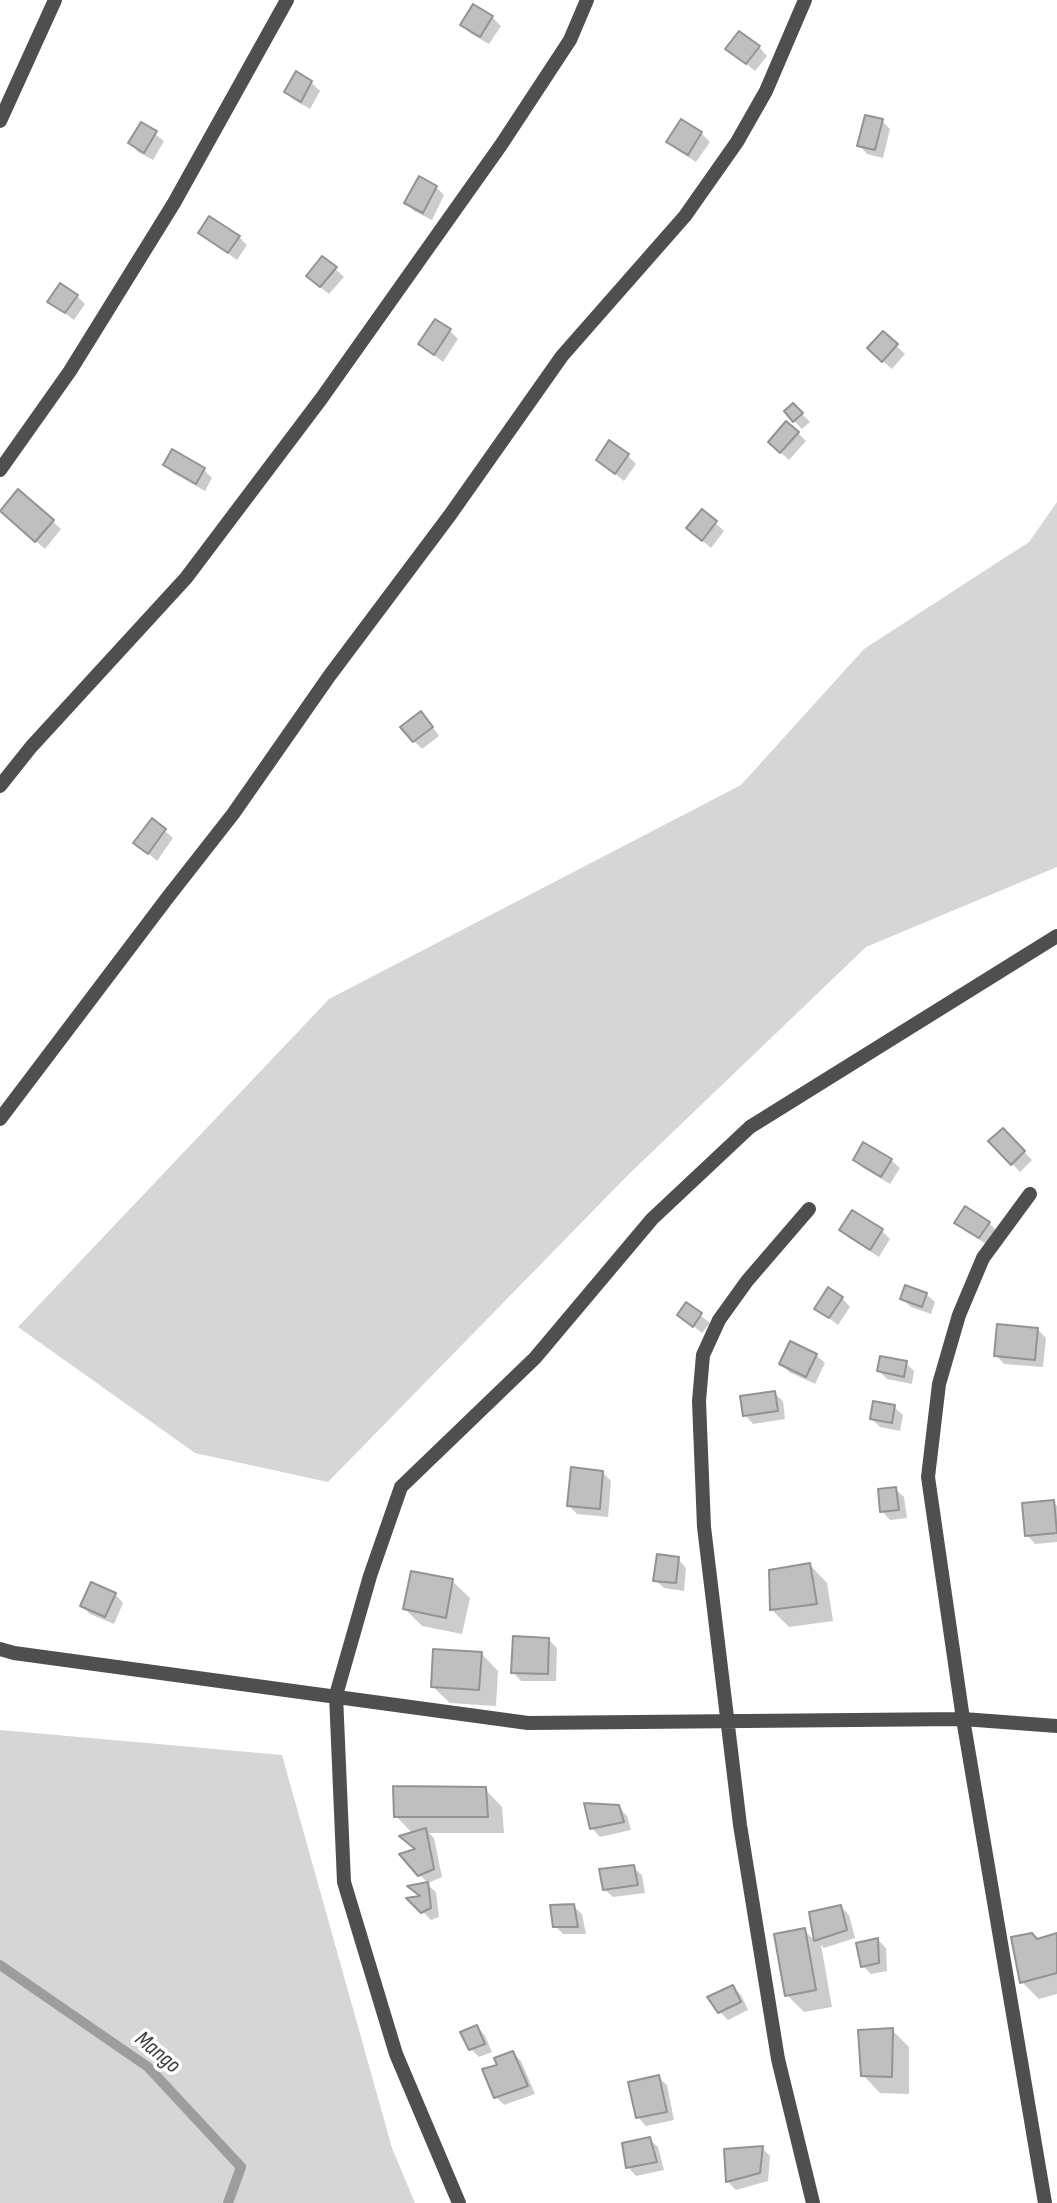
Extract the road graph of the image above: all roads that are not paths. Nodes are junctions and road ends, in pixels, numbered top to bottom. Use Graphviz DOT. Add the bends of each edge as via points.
graph roads {
  1 [pos="55,0"];
  2 [pos="287,0"];
  3 [pos="587,0"];
  4 [pos="805,0"];
  5 [pos="0,121"];
  6 [pos="0,470"];
  7 [pos="0,786"];
  8 [pos="1057,936"];
  9 [pos="0,1119"];
  10 [pos="1030,1194"];
  11 [pos="809,1209"];
  12 [pos="0,1649"];
  13 [pos="336,1695"];
  14 [pos="963,1719"];
  15 [pos="727,1722"];
  16 [pos="1057,1726"];
  17 [pos="459,2203"];
  18 [pos="813,2203"];
  19 [pos="1045,2203"];
  1 -- 5 [label="street"];
  2 -- 6 [label="street" via="167,214 70,371"];
  3 -- 7 [label="street" via="570,40 501,145 321,399 186,578"];
  4 -- 9 [label="street" via="766,91 685,216 562,356 233,814"];
  8 -- 13 [label="street" via="750,1127 652,1219 535,1358 401,1487"];
  10 -- 14 [label="street" via="983,1258 959,1315 939,1384 928,1477"];
  11 -- 15 [label="street" via="747,1281 719,1320 704,1354 699,1401 704,1527"];
  12 -- 13 [label="street"];
  13 -- 15 [label="street" via="528,1723"];
  13 -- 17 [label="street" via="344,1882 396,2054"];
  14 -- 15 [label="street"];
  14 -- 16 [label="street"];
  14 -- 19 [label="street"];
  15 -- 18 [label="street" via="778,2059"];
}
